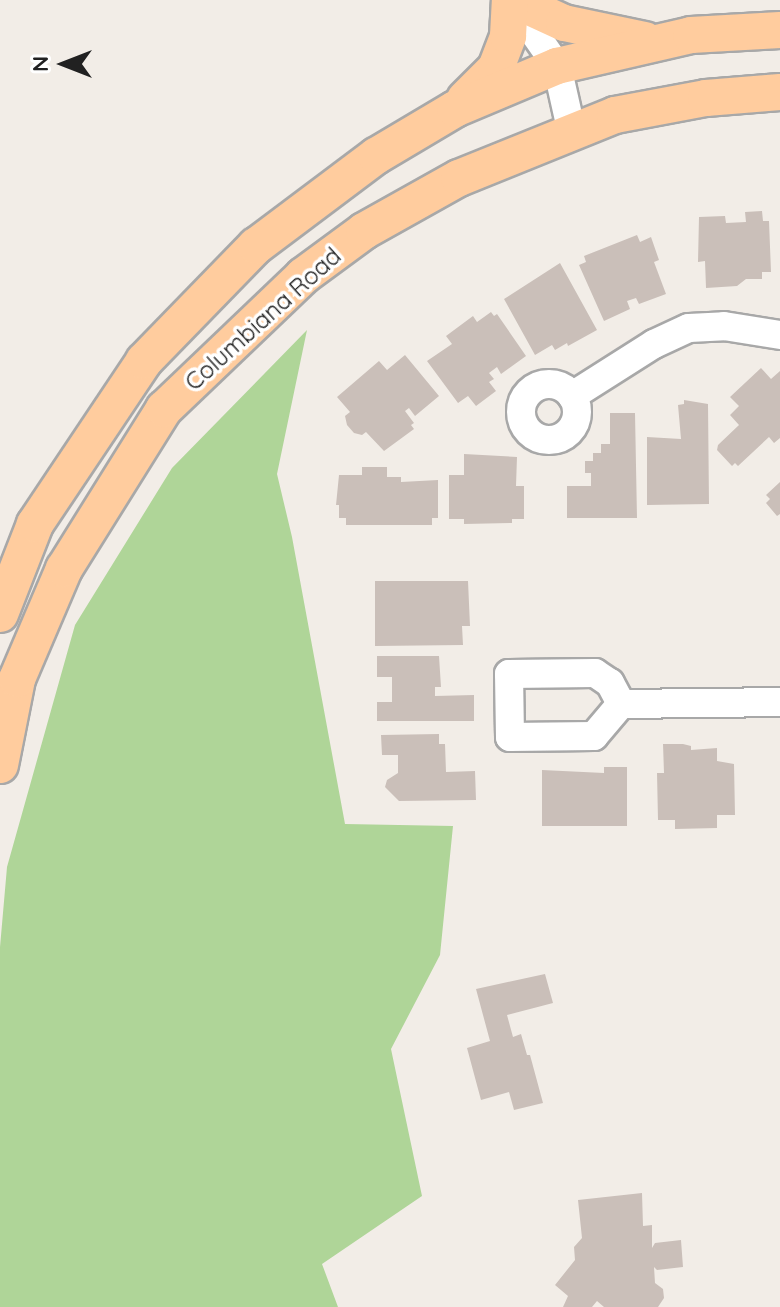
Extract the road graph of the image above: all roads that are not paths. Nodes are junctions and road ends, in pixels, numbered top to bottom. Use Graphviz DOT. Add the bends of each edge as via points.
graph roads {
  1 [pos="512,0"];
  2 [pos="780,30"];
  3 [pos="658,42"];
  4 [pos="557,66"];
  5 [pos="780,92"];
  6 [pos="455,109"];
  7 [pos="572,133"];
  8 [pos="780,335"];
  9 [pos="572,396"];
  10 [pos="0,614"];
  11 [pos="780,702"];
  12 [pos="621,704"];
  13 [pos="0,765"];
  1 -- 3 [label="main road" via="564,23"];
  1 -- 4 [label="street"];
  1 -- 6 [label="main road" via="508,36 496,68"];
  2 -- 3 [label="main road, Columbiana Road"];
  3 -- 4 [label="main road, Columbiana Road"];
  4 -- 6 [label="main road, Columbiana Road"];
  4 -- 7 [label="street"];
  5 -- 7 [label="main road, Columbiana Road" via="630,112"];
  6 -- 10 [label="main road, Columbiana Road" via="376,156 256,246 144,361 35,524"];
  7 -- 13 [label="main road, Columbiana Road" via="459,178 364,231 303,276 164,409 64,569 17,679"];
  8 -- 9 [label="street" via="724,326 689,328"];
  11 -- 12 [label="street"];
}
